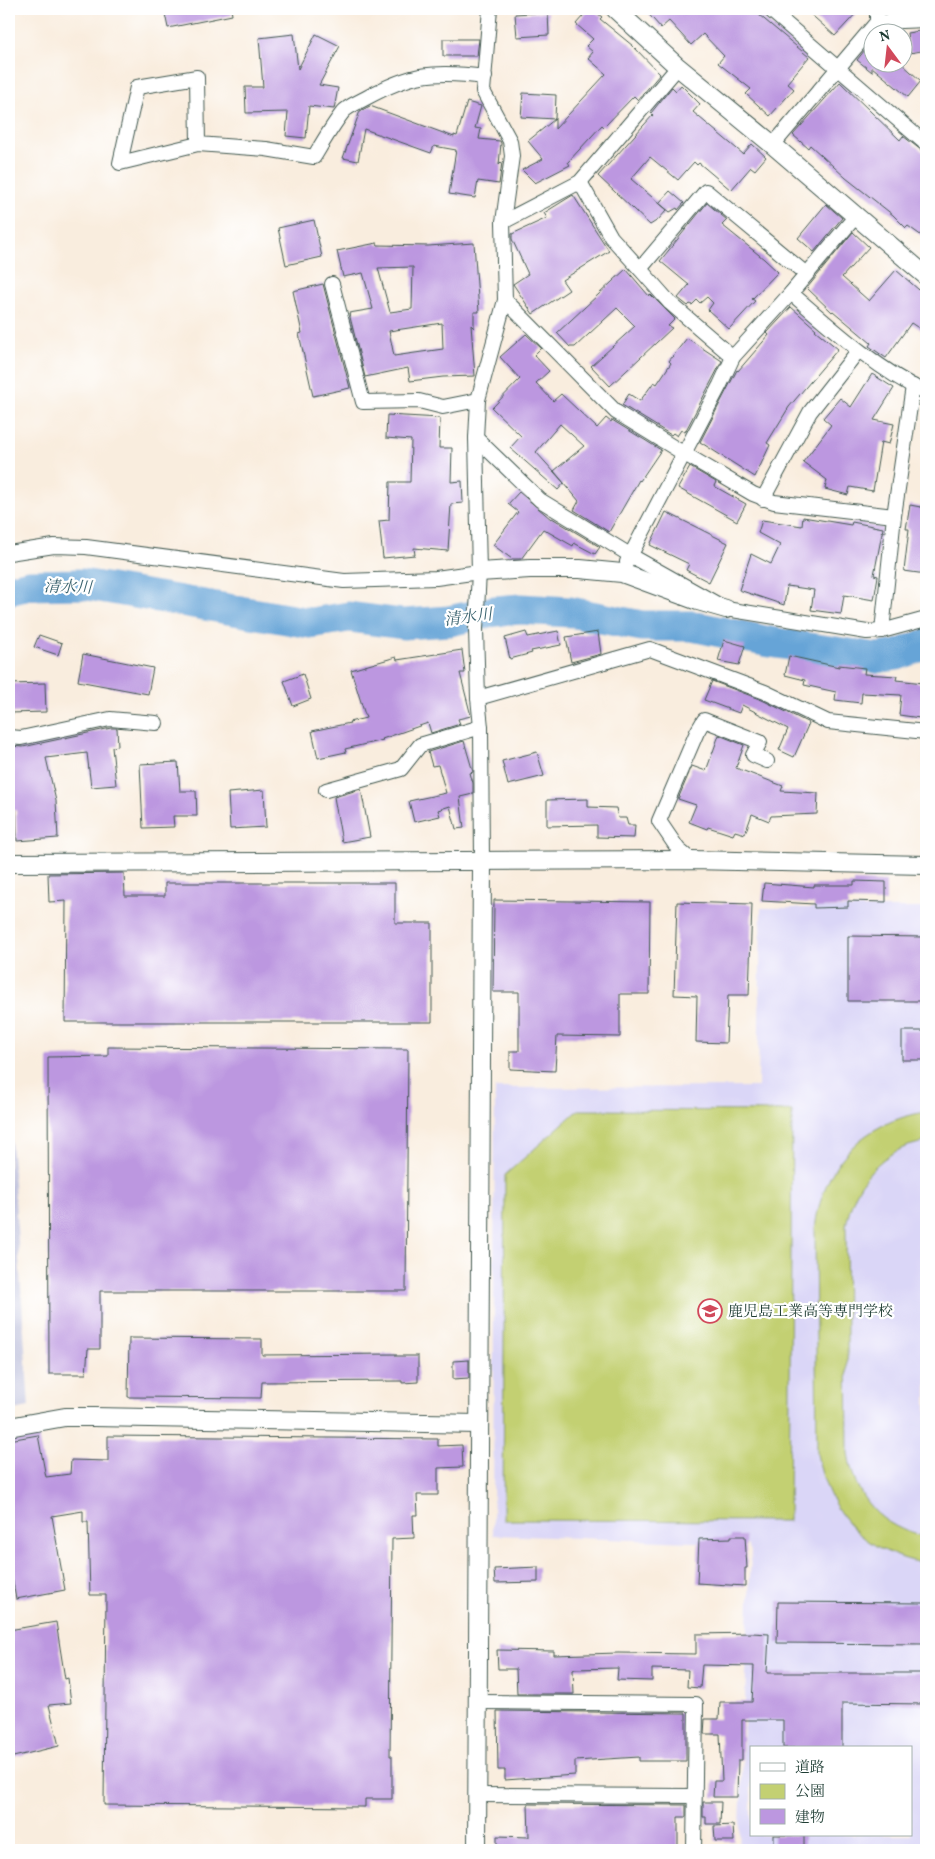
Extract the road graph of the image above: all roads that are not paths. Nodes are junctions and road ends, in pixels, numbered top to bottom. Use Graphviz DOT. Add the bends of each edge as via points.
graph roads {
  1 [pos="490,9"];
  2 [pos="616,9"];
  3 [pos="769,9"];
  4 [pos="877,15"];
  5 [pos="926,20"];
  6 [pos="678,67"];
  7 [pos="839,68"];
  8 [pos="485,77"];
  9 [pos="198,144"];
  10 [pos="926,144"];
  11 [pos="773,145"];
  12 [pos="580,182"];
  13 [pos="855,217"];
  14 [pos="503,222"];
  15 [pos="640,270"];
  16 [pos="806,274"];
  17 [pos="926,276"];
  18 [pos="332,284"];
  19 [pos="791,293"];
  20 [pos="505,300"];
  21 [pos="858,351"];
  22 [pos="733,357"];
  23 [pos="913,386"];
  24 [pos="926,393"];
  25 [pos="478,400"];
  26 [pos="476,438"];
  27 [pos="682,454"];
  28 [pos="763,499"];
  29 [pos="894,516"];
  30 [pos="9,553"];
  31 [pos="630,555"];
  32 [pos="479,572"];
  33 [pos="622,572"];
  34 [pos="726,610"];
  35 [pos="926,619"];
  36 [pos="882,631"];
  37 [pos="478,698"];
  38 [pos="156,724"];
  39 [pos="481,727"];
  40 [pos="926,732"];
  41 [pos="9,738"];
  42 [pos="767,761"];
  43 [pos="326,790"];
  44 [pos="691,860"];
  45 [pos="482,861"];
  46 [pos="9,863"];
  47 [pos="926,864"];
  48 [pos="479,1424"];
  49 [pos="9,1427"];
  50 [pos="478,1702"];
  51 [pos="478,1794"];
  52 [pos="694,1796"];
  53 [pos="477,1850"];
  54 [pos="694,1850"];
  1 -- 8 [label="street"];
  2 -- 6 [label="street"];
  3 -- 7 [label="street"];
  4 -- 5 [label="street"];
  4 -- 7 [label="street"];
  6 -- 11 [label="street"];
  6 -- 12 [label="street"];
  7 -- 10 [label="street"];
  7 -- 11 [label="street"];
  8 -- 9 [label="street" via="454,72 430,74 382,89 344,110 314,157 266,149"];
  8 -- 14 [label="street" via="483,91 512,149"];
  9 -- 9 [label="street" via="120,163 137,87 197,77"];
  11 -- 13 [label="street"];
  12 -- 14 [label="street"];
  12 -- 15 [label="street" via="611,237"];
  13 -- 16 [label="street"];
  13 -- 17 [label="street"];
  14 -- 20 [label="street"];
  15 -- 16 [label="street" via="706,191"];
  15 -- 22 [label="street" via="670,303"];
  16 -- 19 [label="street"];
  18 -- 25 [label="street" via="363,402 419,401 443,407"];
  19 -- 21 [label="street"];
  19 -- 22 [label="street"];
  20 -- 25 [label="street"];
  20 -- 27 [label="street" via="616,412"];
  21 -- 23 [label="street"];
  21 -- 28 [label="street" via="810,412"];
  22 -- 27 [label="street"];
  23 -- 24 [label="street"];
  23 -- 29 [label="street"];
  25 -- 26 [label="street"];
  26 -- 31 [label="street" via="540,500"];
  26 -- 32 [label="street"];
  27 -- 28 [label="street"];
  27 -- 31 [label="street"];
  28 -- 29 [label="street"];
  29 -- 36 [label="street"];
  30 -- 32 [label="street" via="38,548 86,547 344,581 436,578"];
  31 -- 33 [label="street"];
  31 -- 34 [label="street"];
  32 -- 33 [label="street" via="570,569"];
  32 -- 37 [label="street" via="476,629"];
  33 -- 34 [label="street"];
  34 -- 36 [label="street" via="862,632"];
  35 -- 36 [label="street"];
  37 -- 39 [label="street"];
  37 -- 40 [label="street" via="650,648 765,692 828,722"];
  38 -- 41 [label="street" via="110,719"];
  39 -- 43 [label="street" via="420,745 401,769"];
  39 -- 45 [label="street"];
  42 -- 44 [label="street" via="753,755 760,742 704,720 659,821 678,849"];
  44 -- 45 [label="street"];
  44 -- 47 [label="street"];
  45 -- 46 [label="street"];
  45 -- 48 [label="street"];
  48 -- 49 [label="street" via="65,1417"];
  48 -- 50 [label="street"];
  50 -- 51 [label="street"];
  50 -- 52 [label="street" via="696,1704"];
  51 -- 52 [label="street"];
  51 -- 53 [label="street"];
  52 -- 54 [label="street"];
}
